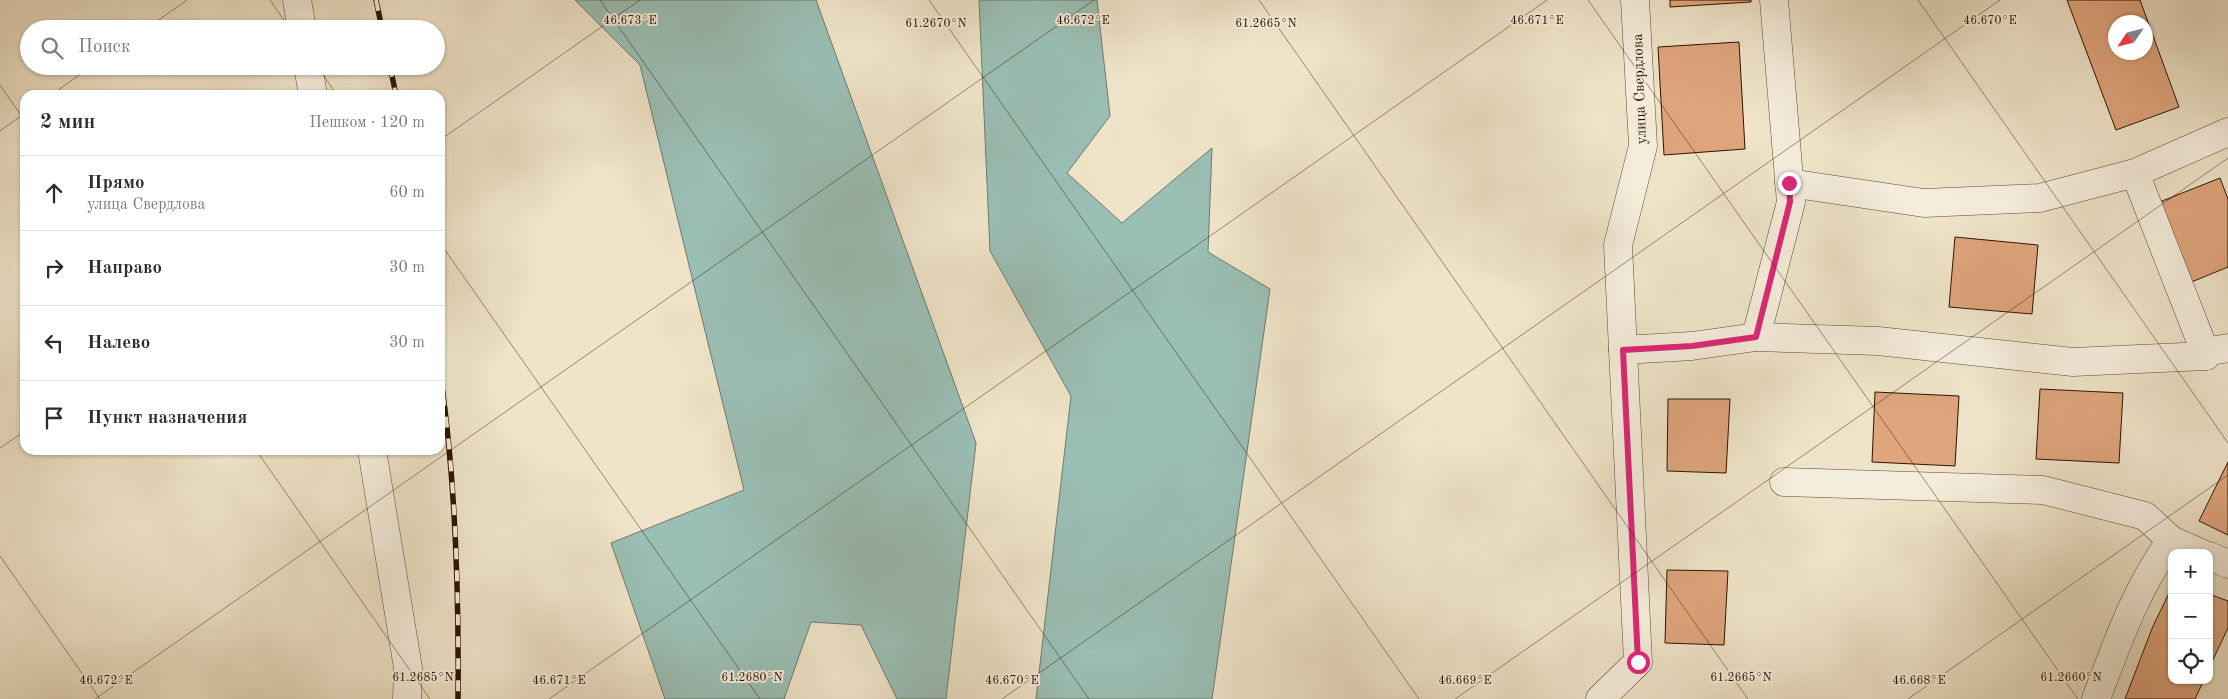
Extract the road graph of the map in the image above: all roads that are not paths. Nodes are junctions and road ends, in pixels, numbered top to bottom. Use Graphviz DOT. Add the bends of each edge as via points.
graph roads {
  1 [pos="297,0"];
  2 [pos="1635,0"];
  3 [pos="1774,0"];
  4 [pos="300,20"];
  5 [pos="309,75"];
  6 [pos="311,90"];
  7 [pos="2228,132"];
  8 [pos="2136,173"];
  9 [pos="1789,183"];
  10 [pos="1756,337"];
  11 [pos="1623,350"];
  12 [pos="2217,350"];
  13 [pos="373,455"];
  14 [pos="1784,482"];
  15 [pos="2171,540"];
  16 [pos="2192,549"];
  17 [pos="2213,558"];
  18 [pos="2228,564"];
  19 [pos="406,699"];
  20 [pos="1600,699"];
  21 [pos="2096,699"];
  1 -- 4 [label="street"];
  2 -- 11 [label="street, улица Свердлова" via="1642,146 1618,245"];
  3 -- 9 [label="street"];
  5 -- 6 [label="street"];
  7 -- 8 [label="street"];
  8 -- 9 [label="street" via="2040,198 1924,203"];
  8 -- 12 [label="street"];
  9 -- 10 [label="street" via="1790,202"];
  10 -- 11 [label="street" via="1692,346"];
  10 -- 12 [label="street" via="1878,341 2073,362 2206,356"];
  11 -- 20 [label="street, улица Свердлова" via="1638,662"];
  13 -- 19 [label="street" via="408,668"];
  14 -- 15 [label="street" via="2043,490 2144,516"];
  15 -- 16 [label="street"];
  15 -- 21 [label="street" via="2151,568 2129,611"];
  17 -- 18 [label="street"];
}
